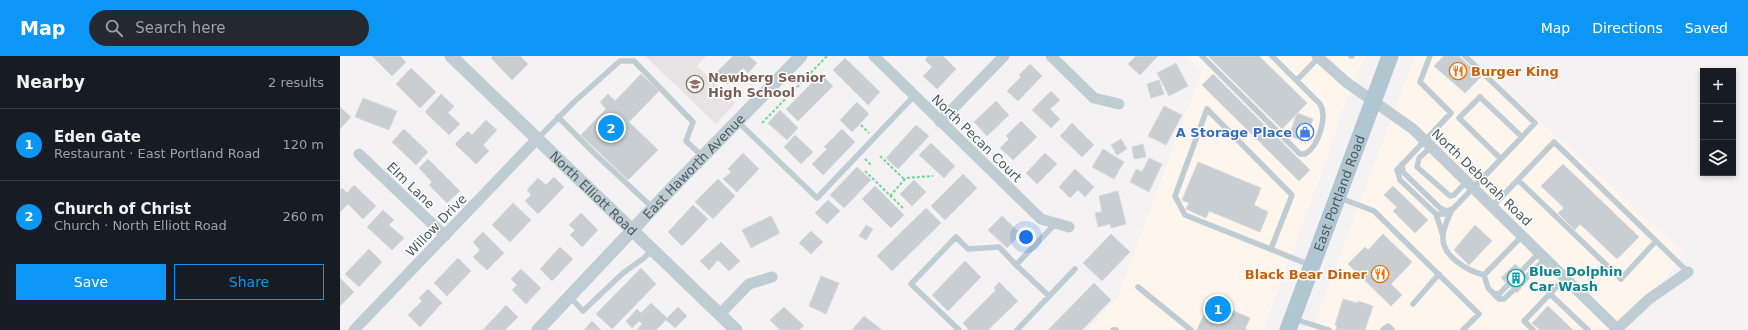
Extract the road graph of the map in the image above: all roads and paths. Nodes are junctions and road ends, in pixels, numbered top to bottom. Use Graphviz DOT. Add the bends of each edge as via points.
graph roads {
  1 [pos="451,56"];
  2 [pos="801,56"];
  3 [pos="827,56"];
  4 [pos="874,56"];
  5 [pos="1004,56"];
  6 [pos="1051,56"];
  7 [pos="1202,56"];
  8 [pos="1272,56"];
  9 [pos="1390,56"];
  10 [pos="1430,56"];
  11 [pos="1465,56"];
  12 [pos="1318,57"];
  13 [pos="1297,80"];
  14 [pos="914,96"];
  15 [pos="1374,101"];
  16 [pos="1119,104"];
  17 [pos="1452,113"];
  18 [pos="558,117"];
  19 [pos="1459,118"];
  20 [pos="737,121"];
  21 [pos="940,122"];
  22 [pos="762,123"];
  23 [pos="861,125"];
  24 [pos="869,133"];
  25 [pos="1522,138"];
  26 [pos="537,139"];
  27 [pos="1428,144"];
  28 [pos="359,154"];
  29 [pos="702,156"];
  30 [pos="880,156"];
  31 [pos="863,157"];
  32 [pos="1501,159"];
  33 [pos="1402,164"];
  34 [pos="871,165"];
  35 [pos="865,170"];
  36 [pos="933,176"];
  37 [pos="905,180"];
  38 [pos="1518,180"];
  39 [pos="1470,185"];
  40 [pos="890,196"];
  41 [pos="1338,197"];
  42 [pos="1492,207"];
  43 [pos="653,208"];
  44 [pos="903,208"];
  45 [pos="1452,209"];
  46 [pos="1436,214"];
  47 [pos="1056,223"];
  48 [pos="1069,228"];
  49 [pos="632,230"];
  50 [pos="445,236"];
  51 [pos="1443,236"];
  52 [pos="1522,236"];
  53 [pos="1656,241"];
  54 [pos="1270,249"];
  55 [pos="652,250"];
  56 [pos="1542,256"];
  57 [pos="1016,264"];
  58 [pos="1312,266"];
  59 [pos="1075,269"];
  60 [pos="1688,272"];
  61 [pos="1439,274"];
  62 [pos="1484,275"];
  63 [pos="772,277"];
  64 [pos="1565,278"];
  65 [pos="1138,287"];
  66 [pos="1550,294"];
  67 [pos="570,296"];
  68 [pos="1049,296"];
  69 [pos="1413,304"];
  70 [pos="720,314"];
  71 [pos="1290,324"];
  72 [pos="354,330"];
  73 [pos="538,330"];
  74 [pos="736,330"];
  75 [pos="959,330"];
  76 [pos="1017,330"];
  77 [pos="1191,330"];
  78 [pos="1329,330"];
  79 [pos="1383,330"];
  80 [pos="1392,330"];
  81 [pos="1463,330"];
  82 [pos="1533,330"];
  83 [pos="1588,330"];
  84 [pos="1616,330"];
  1 -- 26 [label="street, North Elliott Road"];
  2 -- 20 [label="street, East Haworth Avenue"];
  3 -- 22 [label="path"];
  4 -- 14 [label="street, North Pecan Court"];
  5 -- 21 [label="street"];
  6 -- 16 [label="street" via="1094,98"];
  7 -- 13 [label="lane" via="1300,154 1305,154 1314,146 1324,118 1324,110"];
  8 -- 13 [label="lane"];
  9 -- 15 [label="main road, East Portland Road"];
  10 -- 17 [label="lane" via="1420,82"];
  11 -- 25 [label="lane" via="1535,123"];
  12 -- 13 [label="lane"];
  12 -- 15 [label="street, North Deborah Road" via="1346,82"];
  14 -- 20 [label="lane" via="817,198"];
  14 -- 21 [label="street, North Pecan Court"];
  15 -- 27 [label="street, North Deborah Road" via="1413,129"];
  15 -- 41 [label="main road, East Portland Road"];
  17 -- 19 [label="lane"];
  17 -- 27 [label="lane"];
  18 -- 26 [label="lane"];
  18 -- 29 [label="lane" via="620,61 634,61 693,122 686,141"];
  18 -- 43 [label="lane"];
  19 -- 25 [label="lane" via="1480,97"];
  19 -- 32 [label="lane"];
  20 -- 29 [label="street, East Haworth Avenue"];
  21 -- 47 [label="street, North Pecan Court" via="1041,219"];
  23 -- 24 [label="path"];
  25 -- 32 [label="lane"];
  26 -- 49 [label="street, North Elliott Road"];
  26 -- 50 [label="street, Willow Drive"];
  27 -- 33 [label="lane"];
  27 -- 39 [label="street, North Deborah Road"];
  27 -- 39 [label="lane" via="1419,158 1417,167 1450,196"];
  28 -- 50 [label="street, Elm Lane"];
  29 -- 43 [label="street, East Haworth Avenue"];
  30 -- 37 [label="path"];
  31 -- 34 [label="path"];
  32 -- 39 [label="lane"];
  33 -- 45 [label="lane" via="1403,172 1443,210"];
  33 -- 46 [label="lane" via="1397,170 1400,180"];
  35 -- 40 [label="path"];
  36 -- 37 [label="path"];
  37 -- 40 [label="path"];
  38 -- 42 [label="lane"];
  38 -- 53 [label="lane" via="1554,142"];
  38 -- 53 [label="lane" via="1621,279"];
  39 -- 42 [label="street, North Deborah Road"];
  39 -- 45 [label="lane"];
  40 -- 44 [label="path"];
  41 -- 58 [label="main road, East Portland Road"];
  41 -- 61 [label="lane" via="1374,211"];
  42 -- 52 [label="street, North Deborah Road"];
  43 -- 49 [label="street, East Haworth Avenue"];
  45 -- 46 [label="lane" via="1446,214"];
  45 -- 51 [label="lane"];
  46 -- 51 [label="lane"];
  47 -- 48 [label="street, North Pecan Court"];
  47 -- 57 [label="lane"];
  49 -- 55 [label="street, North Elliott Road"];
  49 -- 67 [label="street, East Haworth Avenue"];
  50 -- 72 [label="street, Willow Drive"];
  51 -- 62 [label="lane" via="1444,246 1450,254 1472,272"];
  52 -- 56 [label="street, North Deborah Road"];
  52 -- 62 [label="lane"];
  53 -- 60 [label="lane"];
  54 -- 54 [label="lane" via="1185,214 1175,196 1207,109 1292,195"];
  54 -- 58 [label="lane"];
  55 -- 67 [label="lane" via="583,311"];
  55 -- 70 [label="street, North Elliott Road"];
  56 -- 62 [label="lane" via="1504,299 1499,299 1488,288"];
  56 -- 64 [label="street, North Deborah Road"];
  57 -- 68 [label="lane"];
  57 -- 75 [label="lane" via="999,247 968,249 956,238 911,284"];
  58 -- 71 [label="main road, East Portland Road"];
  59 -- 68 [label="lane"];
  60 -- 84 [label="street" via="1649,299"];
  61 -- 69 [label="lane"];
  61 -- 81 [label="lane" via="1479,314"];
  63 -- 70 [label="street" via="749,284"];
  64 -- 66 [label="lane"];
  64 -- 84 [label="street, North Deborah Road"];
  65 -- 77 [label="lane"];
  66 -- 82 [label="lane" via="1524,321"];
  66 -- 83 [label="lane"];
  67 -- 73 [label="street, East Haworth Avenue"];
  68 -- 76 [label="lane"];
  70 -- 74 [label="street, North Elliott Road"];
  71 -- 78 [label="lane"];
  79 -- 80 [label="lane" via="1388,326"];
}
